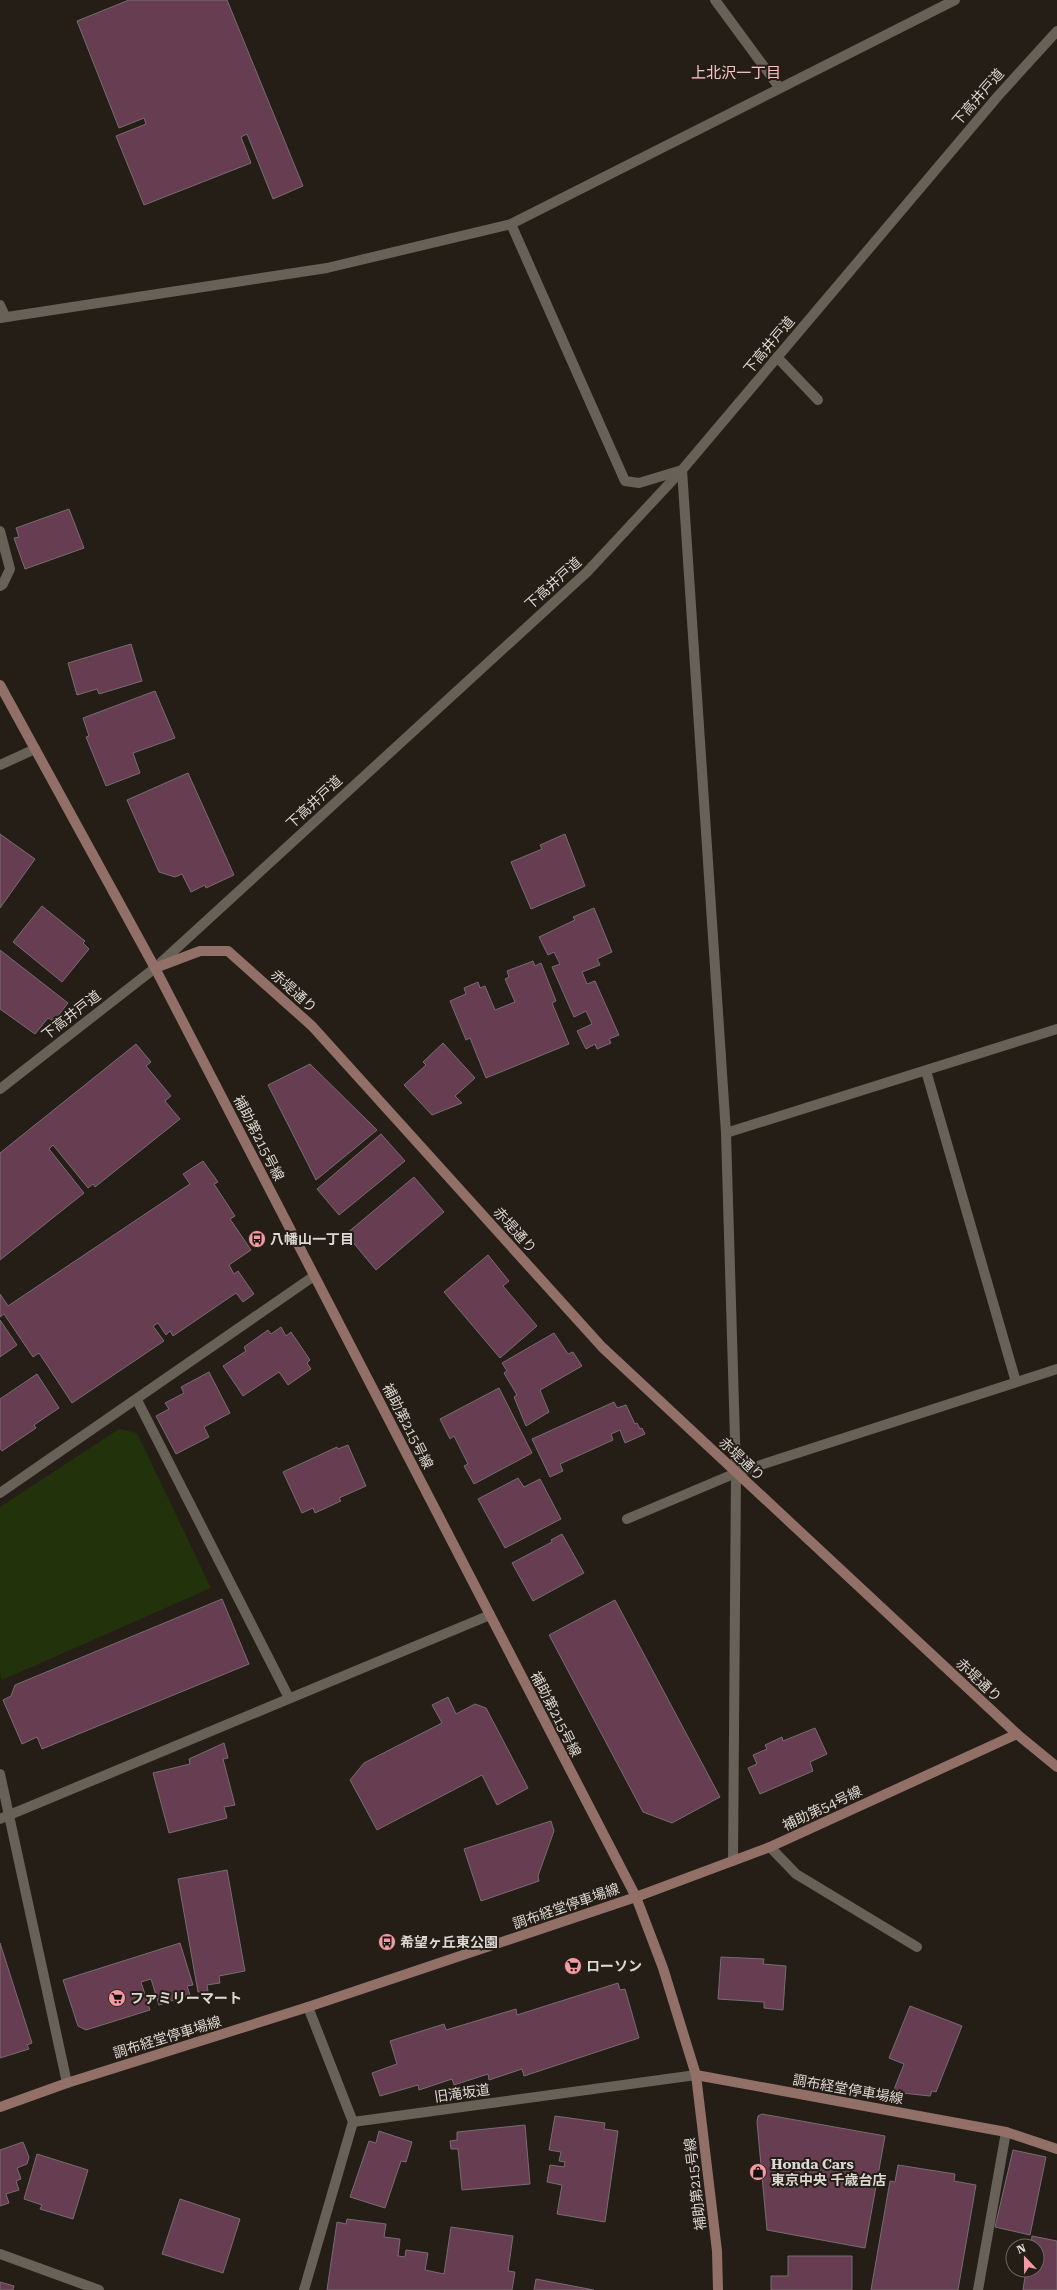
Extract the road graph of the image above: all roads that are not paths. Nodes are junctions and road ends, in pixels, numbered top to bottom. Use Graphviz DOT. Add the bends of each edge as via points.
graph roads {
  1 [pos="715,0"];
  2 [pos="955,0"];
  3 [pos="1057,31"];
  4 [pos="779,87"];
  5 [pos="511,224"];
  6 [pos="0,305"];
  7 [pos="2,317"];
  8 [pos="776,357"];
  9 [pos="818,400"];
  10 [pos="682,470"];
  11 [pos="0,531"];
  12 [pos="0,586"];
  13 [pos="0,685"];
  14 [pos="35,749"];
  15 [pos="0,765"];
  16 [pos="155,968"];
  17 [pos="1057,1030"];
  18 [pos="926,1070"];
  19 [pos="0,1089"];
  20 [pos="726,1133"];
  21 [pos="314,1276"];
  22 [pos="1057,1369"];
  23 [pos="1016,1382"];
  24 [pos="137,1400"];
  25 [pos="736,1473"];
  26 [pos="0,1493"];
  27 [pos="627,1519"];
  28 [pos="490,1615"];
  29 [pos="289,1698"];
  30 [pos="1017,1734"];
  31 [pos="1057,1767"];
  32 [pos="0,1774"];
  33 [pos="4,1818"];
  34 [pos="770,1847"];
  35 [pos="733,1861"];
  36 [pos="636,1897"];
  37 [pos="917,1947"];
  38 [pos="308,2007"];
  39 [pos="696,2075"];
  40 [pos="67,2083"];
  41 [pos="0,2107"];
  42 [pos="353,2122"];
  43 [pos="1006,2132"];
  44 [pos="1057,2149"];
  45 [pos="0,2254"];
  46 [pos="99,2290"];
  47 [pos="304,2290"];
  48 [pos="718,2290"];
  49 [pos="978,2290"];
  1 -- 4 [label="street"];
  2 -- 4 [label="street"];
  3 -- 8 [label="street, 下高井戸道" via="998,96"];
  4 -- 5 [label="street"];
  5 -- 7 [label="street" via="327,268"];
  5 -- 10 [label="street" via="625,481 639,483"];
  6 -- 7 [label="street"];
  8 -- 9 [label="street"];
  8 -- 10 [label="street, 下高井戸道"];
  10 -- 16 [label="street, 下高井戸道" via="587,572"];
  10 -- 20 [label="street"];
  11 -- 12 [label="street" via="10,569"];
  13 -- 14 [label="street"];
  14 -- 15 [label="street"];
  14 -- 16 [label="street"];
  16 -- 19 [label="street, 下高井戸道"];
  16 -- 21 [label="street, 補助第215号線"];
  16 -- 25 [label="street, 赤堤通り" via="200,951 228,951 312,1026 602,1347"];
  17 -- 18 [label="street"];
  18 -- 20 [label="street"];
  18 -- 23 [label="street"];
  20 -- 25 [label="street"];
  21 -- 24 [label="street"];
  21 -- 28 [label="street, 補助第215号線"];
  22 -- 23 [label="street"];
  23 -- 25 [label="street"];
  24 -- 26 [label="street"];
  24 -- 29 [label="street"];
  25 -- 27 [label="street"];
  25 -- 30 [label="street, 赤堤通り"];
  25 -- 35 [label="street"];
  28 -- 29 [label="street"];
  28 -- 36 [label="street, 補助第215号線"];
  29 -- 33 [label="street"];
  30 -- 31 [label="street, 赤堤通り"];
  30 -- 34 [label="street, 補助第54号線"];
  32 -- 33 [label="street"];
  33 -- 40 [label="street"];
  34 -- 35 [label="street, 補助第54号線"];
  34 -- 37 [label="street" via="796,1874"];
  35 -- 36 [label="street, 補助第54号線"];
  36 -- 38 [label="street, 調布経堂停車場線"];
  36 -- 39 [label="street, 調布経堂停車場線" via="665,1975"];
  38 -- 40 [label="street, 調布経堂停車場線"];
  38 -- 42 [label="street"];
  39 -- 42 [label="street, 旧滝坂道"];
  39 -- 43 [label="street, 調布経堂停車場線"];
  39 -- 48 [label="street, 補助第215号線" via="717,2252"];
  40 -- 41 [label="street, 調布経堂停車場線"];
  42 -- 47 [label="street"];
  43 -- 44 [label="street, 調布経堂停車場線"];
  43 -- 49 [label="street"];
  45 -- 46 [label="street"];
}
